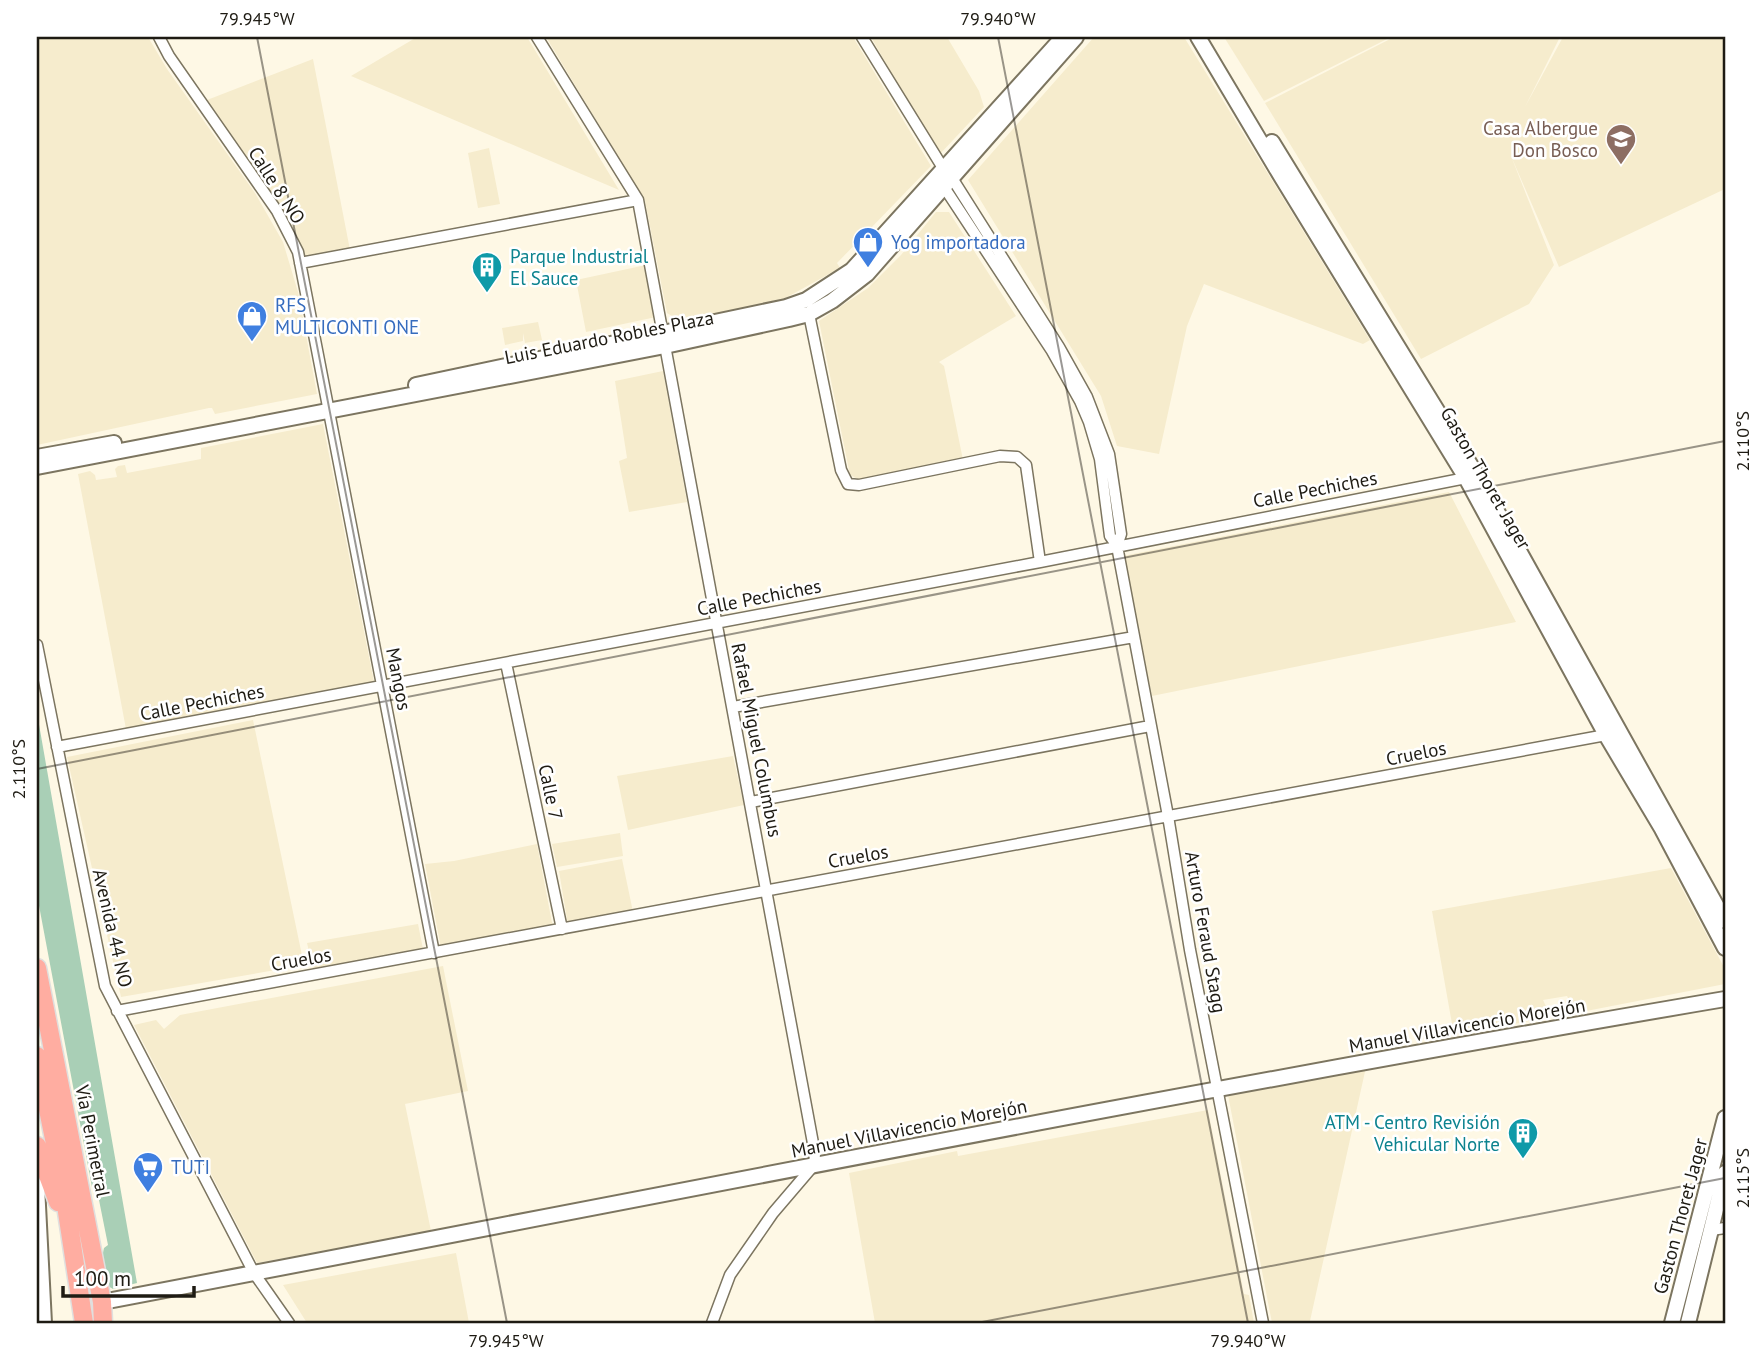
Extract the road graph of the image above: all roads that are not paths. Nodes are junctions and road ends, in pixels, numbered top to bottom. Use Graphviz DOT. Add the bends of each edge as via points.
graph roads {
  1 [pos="159,37"];
  2 [pos="537,37"];
  3 [pos="862,37"];
  4 [pos="1063,37"];
  5 [pos="1076,37"];
  6 [pos="1198,37"];
  7 [pos="1208,37"];
  8 [pos="946,178"];
  9 [pos="638,200"];
  10 [pos="300,263"];
  11 [pos="809,314"];
  12 [pos="664,340"];
  13 [pos="329,407"];
  14 [pos="37,457"];
  15 [pos="37,467"];
  16 [pos="1466,478"];
  17 [pos="1117,546"];
  18 [pos="1040,562"];
  19 [pos="717,623"];
  20 [pos="1134,637"];
  21 [pos="37,645"];
  22 [pos="506,663"];
  23 [pos="383,686"];
  24 [pos="733,707"];
  25 [pos="1150,726"];
  26 [pos="1606,736"];
  27 [pos="57,747"];
  28 [pos="751,802"];
  29 [pos="1168,816"];
  30 [pos="767,891"];
  31 [pos="1725,921"];
  32 [pos="562,929"];
  33 [pos="1725,948"];
  34 [pos="434,953"];
  35 [pos="37,968"];
  36 [pos="1725,999"];
  37 [pos="117,1011"];
  38 [pos="37,1056"];
  39 [pos="1218,1090"];
  40 [pos="1725,1118"];
  41 [pos="37,1146"];
  42 [pos="814,1165"];
  43 [pos="1725,1173"];
  44 [pos="37,1186"];
  45 [pos="38,1205"];
  46 [pos="1718,1229"];
  47 [pos="71,1237"];
  48 [pos="254,1273"];
  49 [pos="102,1302"];
  50 [pos="42,1323"];
  51 [pos="84,1323"];
  52 [pos="103,1323"];
  53 [pos="289,1323"];
  54 [pos="712,1323"];
  55 [pos="1262,1323"];
  56 [pos="1672,1323"];
  57 [pos="1688,1323"];
  1 -- 10 [label="street, Calle 8 NO" via="277,211"];
  2 -- 9 [label="street, Rafael Miguel Columbus"];
  3 -- 8 [label="street, Arturo Feraud Stagg"];
  4 -- 8 [label="street, Luis Eduardo Robles Plaza"];
  5 -- 8 [label="street, Luis Eduardo Robles Plaza"];
  6 -- 16 [label="street, Gaston Thoret Jager"];
  7 -- 31 [label="street, Gaston Thoret Jager" via="1464,453"];
  8 -- 11 [label="street, Luis Eduardo Robles Plaza" via="867,274"];
  8 -- 12 [label="street, Luis Eduardo Robles Plaza" via="852,270 806,300"];
  8 -- 17 [label="street, Arturo Feraud Stagg" via="1080,401 1095,441 1110,536"];
  9 -- 10 [label="street"];
  9 -- 12 [label="street, Rafael Miguel Columbus"];
  10 -- 13 [label="street, Calle 8 NO"];
  11 -- 12 [label="street, Luis Eduardo Robles Plaza"];
  11 -- 18 [label="street" via="841,470 848,484 1000,456 1017,457 1027,465"];
  12 -- 13 [label="street, Luis Eduardo Robles Plaza"];
  12 -- 19 [label="street, Rafael Miguel Columbus"];
  13 -- 14 [label="street, Luis Eduardo Robles Plaza"];
  13 -- 15 [label="street, Luis Eduardo Robles Plaza"];
  13 -- 23 [label="street, Mangos"];
  16 -- 17 [label="street, Calle Pechiches"];
  16 -- 26 [label="street, Gaston Thoret Jager"];
  17 -- 18 [label="street, Calle Pechiches"];
  17 -- 20 [label="street, Arturo Feraud Stagg"];
  18 -- 19 [label="street, Calle Pechiches"];
  19 -- 22 [label="street, Calle Pechiches"];
  19 -- 24 [label="street, Rafael Miguel Columbus"];
  20 -- 24 [label="street"];
  20 -- 25 [label="street, Arturo Feraud Stagg"];
  21 -- 27 [label="street, Avenida 44 NO"];
  22 -- 23 [label="street, Calle Pechiches"];
  22 -- 32 [label="street, Calle 7"];
  23 -- 27 [label="street, Calle Pechiches"];
  23 -- 34 [label="street, Mangos"];
  24 -- 28 [label="street, Rafael Miguel Columbus"];
  25 -- 28 [label="street"];
  25 -- 29 [label="street, Arturo Feraud Stagg"];
  26 -- 29 [label="street, Cruelos"];
  26 -- 33 [label="street, Gaston Thoret Jager"];
  27 -- 37 [label="street, Avenida 44 NO" via="105,986"];
  28 -- 30 [label="street, Rafael Miguel Columbus"];
  29 -- 30 [label="street, Cruelos"];
  29 -- 39 [label="street, Arturo Feraud Stagg"];
  30 -- 32 [label="street, Cruelos"];
  30 -- 42 [label="street, Rafael Miguel Columbus"];
  32 -- 34 [label="street, Cruelos"];
  34 -- 37 [label="street, Cruelos"];
  35 -- 49 [label="highway, Vía Perimetral"];
  36 -- 39 [label="street, Manuel Villavicencio Morejón"];
  37 -- 48 [label="street, Avenida 44 NO"];
  38 -- 47 [label="highway, Vía Perimetral"];
  39 -- 42 [label="street, Manuel Villavicencio Morejón"];
  39 -- 55 [label="street, Arturo Feraud Stagg"];
  40 -- 56 [label="street, Gaston Thoret Jager"];
  41 -- 47 [label="highway"];
  42 -- 48 [label="street, Manuel Villavicencio Morejón"];
  42 -- 54 [label="street" via="772,1213 730,1275"];
  43 -- 46 [label="street, Gaston Thoret Jager"];
  44 -- 45 [label="street"];
  45 -- 50 [label="street"];
  46 -- 57 [label="street, Gaston Thoret Jager"];
  47 -- 51 [label="highway, Vía Perimetral"];
  48 -- 49 [label="street, Manuel Villavicencio Morejón"];
  48 -- 53 [label="street, Avenida 44 NO"];
  49 -- 52 [label="highway, Vía Perimetral"];
}
